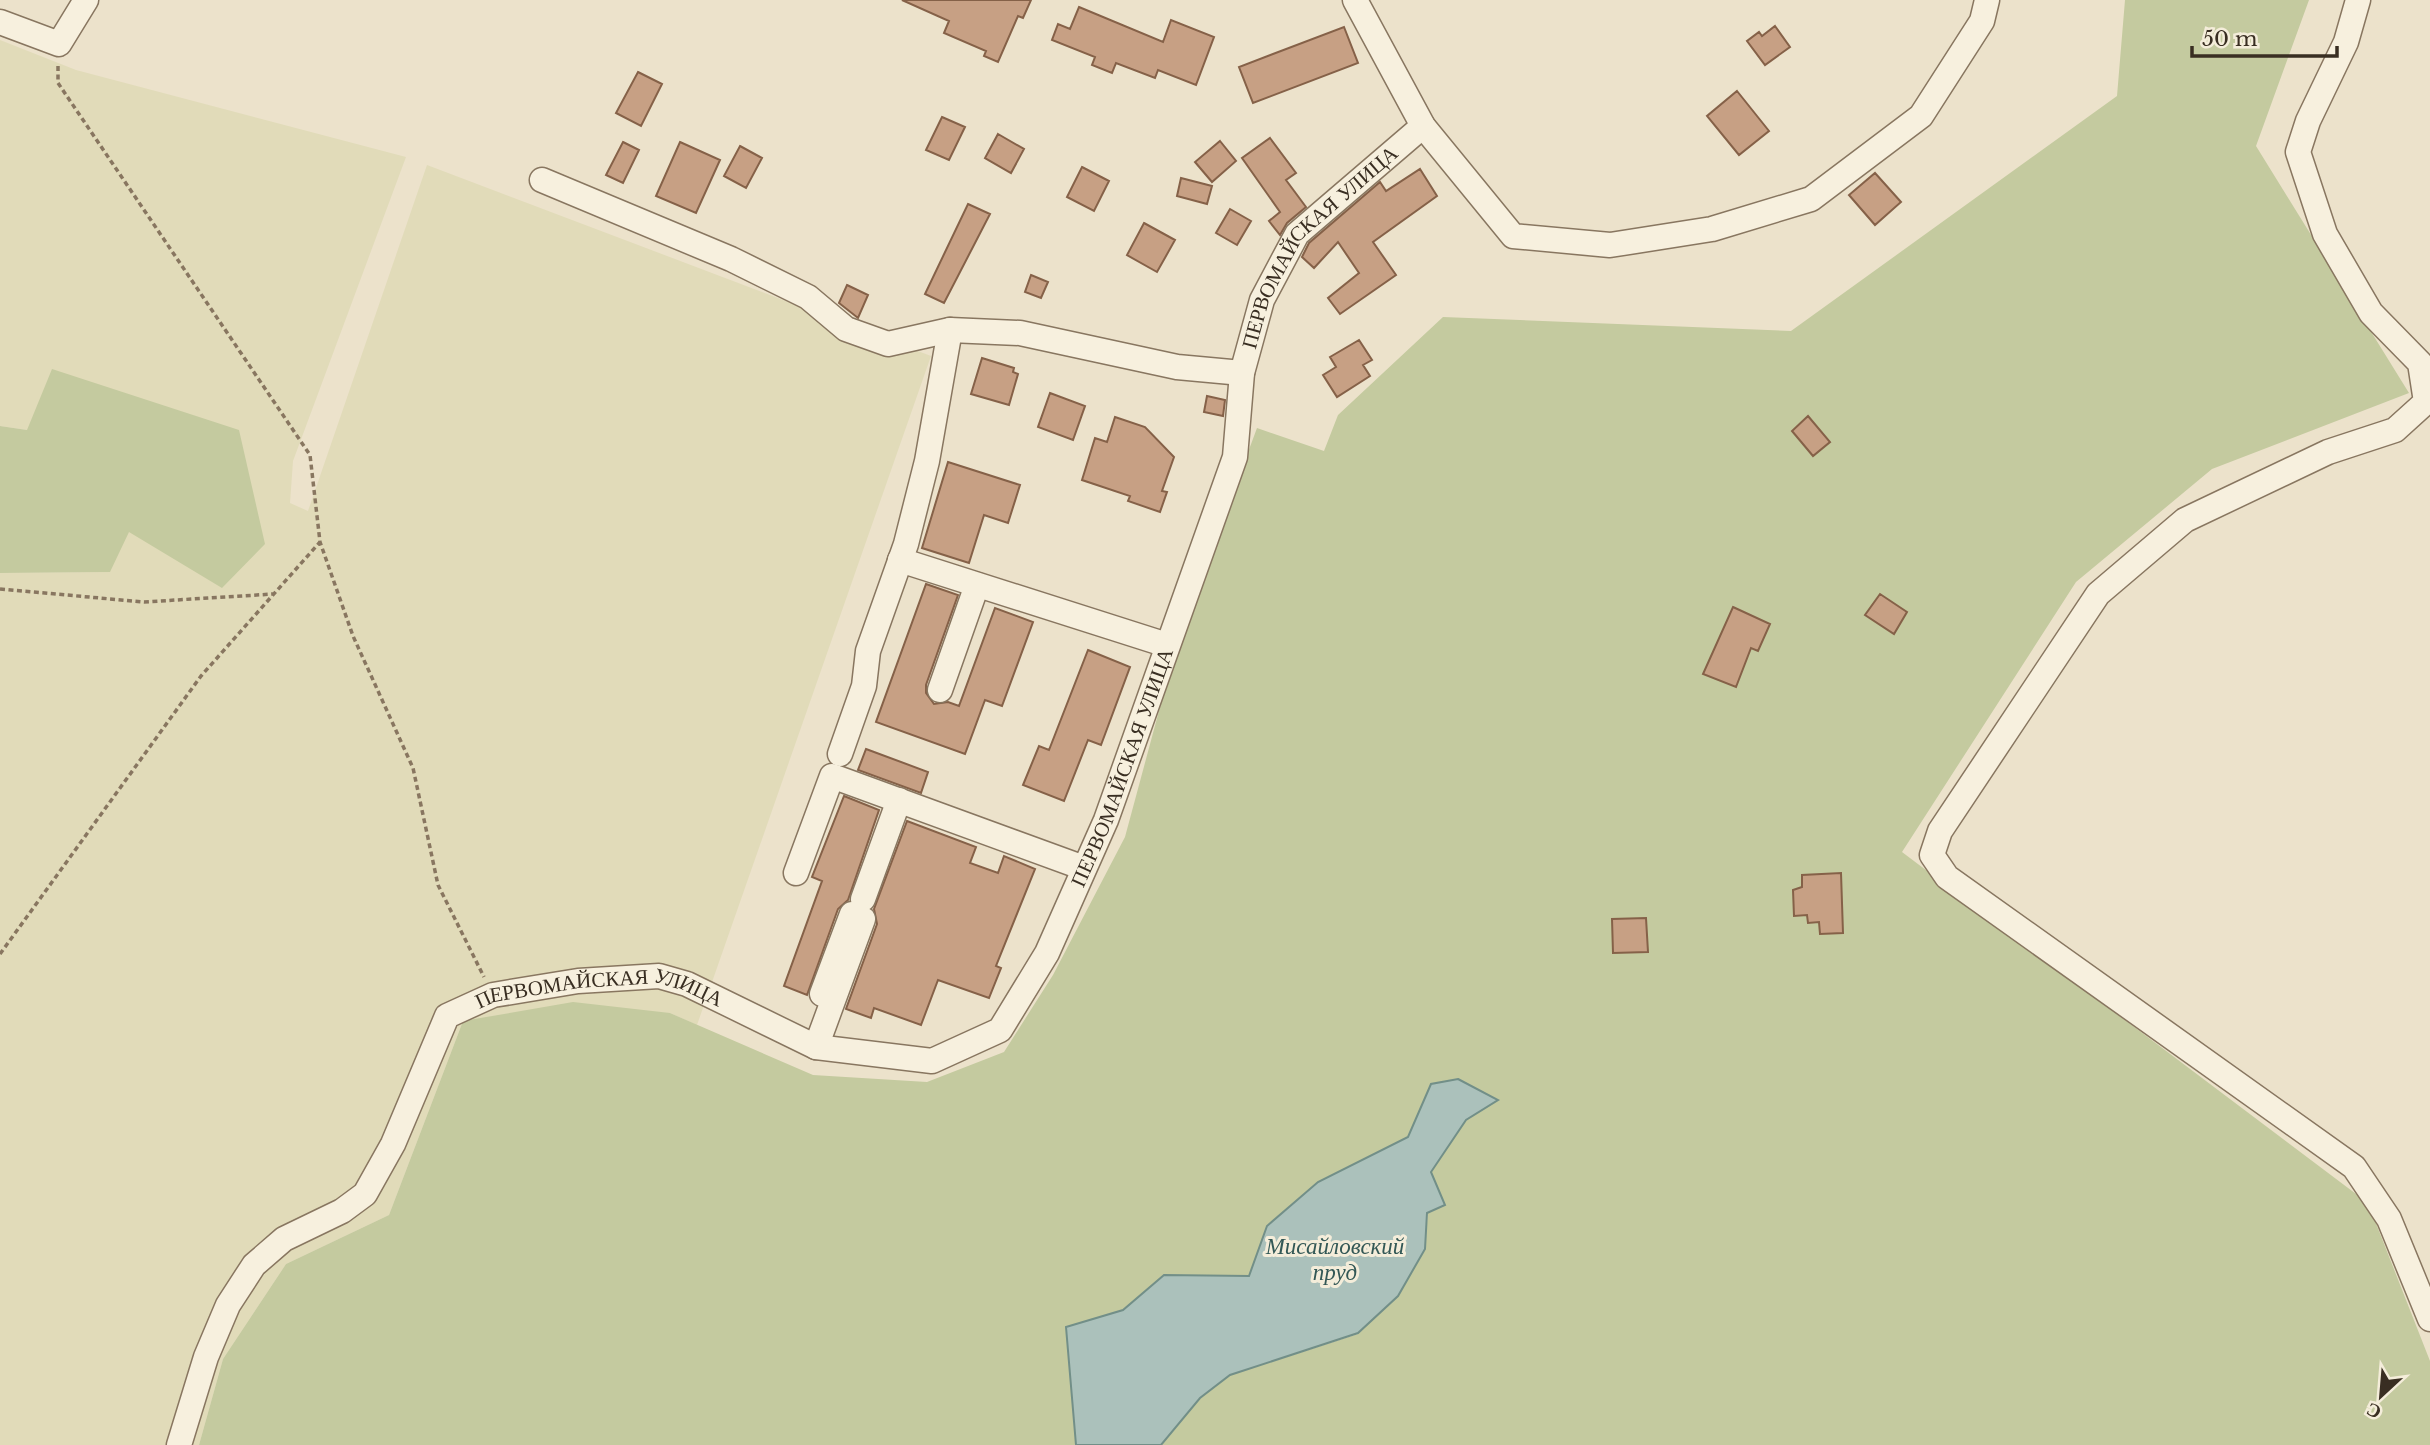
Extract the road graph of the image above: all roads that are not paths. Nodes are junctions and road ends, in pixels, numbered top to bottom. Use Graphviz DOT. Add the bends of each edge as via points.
graph roads {
  1 [pos="86,0"];
  2 [pos="1355,0"];
  3 [pos="1987,0"];
  4 [pos="2358,0"];
  5 [pos="0,22"];
  6 [pos="1423,126"];
  7 [pos="542,180"];
  8 [pos="950,330"];
  9 [pos="1242,373"];
  10 [pos="900,560"];
  11 [pos="977,585"];
  12 [pos="1167,645"];
  13 [pos="940,690"];
  14 [pos="840,754"];
  15 [pos="898,800"];
  16 [pos="1084,868"];
  17 [pos="796,873"];
  18 [pos="863,899"];
  19 [pos="834,998"];
  20 [pos="816,1047"];
  21 [pos="2430,1319"];
  22 [pos="179,1445"];
  1 -- 5 [label="street" via="59,44"];
  2 -- 6 [label="street"];
  3 -- 6 [label="street" via="1982,21 1922,116 1811,199 1712,229 1610,245 1513,236"];
  4 -- 21 [label="street" via="2346,42 2298,152 2325,234 2371,313 2420,363 2426,402 2395,430 2315,457 2185,520 2098,594 1940,831 1932,855 1947,877 2354,1167 2389,1219"];
  6 -- 9 [label="street, ПЕРВОМАЙСКАЯ УЛИЦА" via="1297,234 1262,300"];
  7 -- 8 [label="street" via="731,259 808,297 846,329 888,344"];
  8 -- 9 [label="street" via="1020,332 1177,367"];
  8 -- 10 [label="street" via="927,461"];
  9 -- 12 [label="street, ПЕРВОМАЙСКАЯ УЛИЦА" via="1235,457"];
  10 -- 11 [label="street"];
  10 -- 14 [label="street" via="868,651 863,686"];
  11 -- 12 [label="street"];
  11 -- 13 [label="street"];
  12 -- 16 [label="street, ПЕРВОМАЙСКАЯ УЛИЦА" via="1106,820"];
  15 -- 16 [label="street"];
  15 -- 17 [label="street" via="832,776"];
  15 -- 18 [label="street"];
  16 -- 20 [label="street, ПЕРВОМАЙСКАЯ УЛИЦА" via="1046,953 1000,1030 932,1061"];
  19 -- 20 [label="street"];
  20 -- 22 [label="street, ПЕРВОМАЙСКАЯ УЛИЦА" via="687,984 659,976 578,981 493,995 447,1016 393,1144 365,1194 342,1211 284,1239 254,1265 228,1305 206,1357"];
}
